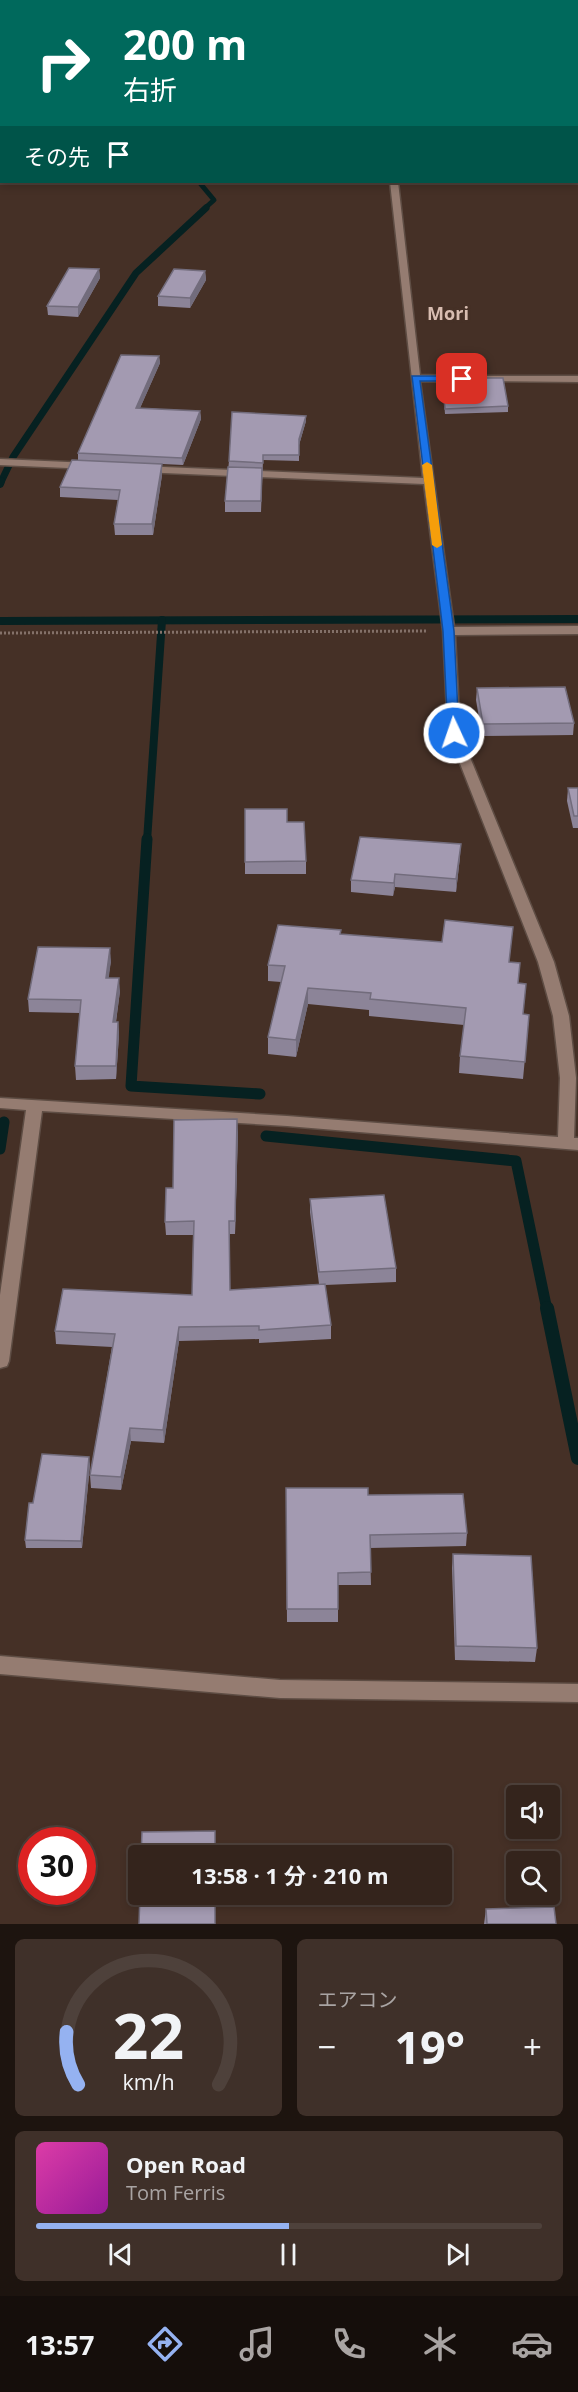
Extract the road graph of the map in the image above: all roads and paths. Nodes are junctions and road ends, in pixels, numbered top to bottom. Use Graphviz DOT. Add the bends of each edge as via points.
graph roads {
  1 [pos="394,183"];
  2 [pos="415,378"];
  3 [pos="578,380"];
  4 [pos="0,462"];
  5 [pos="100,467"];
  6 [pos="127,468"];
  7 [pos="429,481"];
  8 [pos="578,630"];
  9 [pos="449,631"];
  10 [pos="0,633"];
  11 [pos="0,1103"];
  12 [pos="35,1105"];
  13 [pos="572,1143"];
  14 [pos="0,1361"];
  15 [pos="0,1665"];
  16 [pos="578,1693"];
  1 -- 2 [label="street"];
  2 -- 3 [label="street"];
  2 -- 7 [label="street"];
  4 -- 5 [label="street"];
  6 -- 7 [label="street"];
  7 -- 9 [label="street"];
  8 -- 9 [label="street"];
  9 -- 10 [label="path"];
  9 -- 13 [label="street" via="454,733 546,962 561,1016"];
  11 -- 12 [label="street"];
  12 -- 13 [label="street"];
  12 -- 14 [label="street"];
  15 -- 16 [label="street" via="280,1689"];
}
